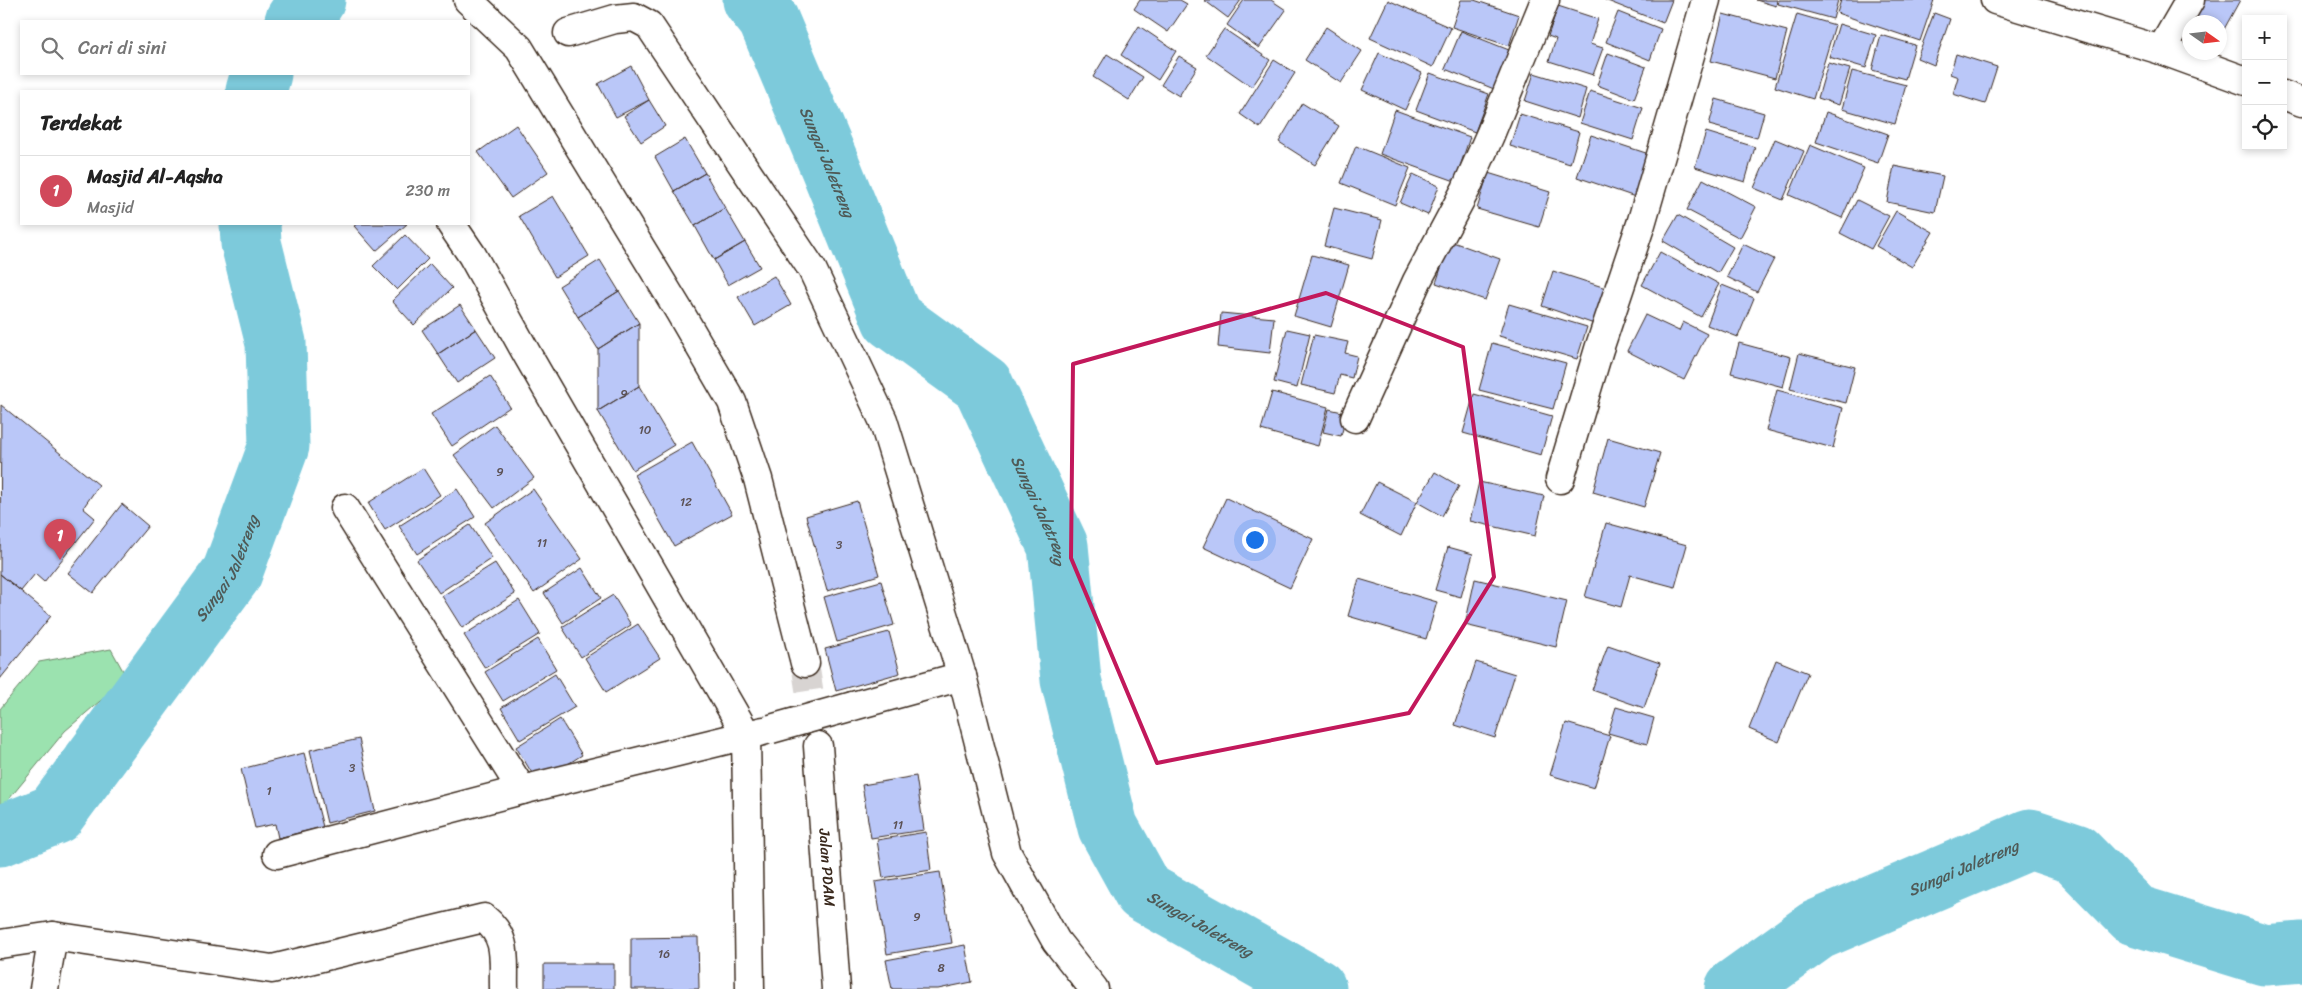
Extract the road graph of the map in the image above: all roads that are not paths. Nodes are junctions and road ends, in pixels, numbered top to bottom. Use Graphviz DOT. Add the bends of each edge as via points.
graph roads {
  1 [pos="1545,0"];
  2 [pos="1706,0"];
  3 [pos="1995,0"];
  4 [pos="2190,0"];
  5 [pos="474,5"];
  6 [pos="568,32"];
  7 [pos="2161,50"];
  8 [pos="2242,80"];
  9 [pos="2287,96"];
  10 [pos="2302,102"];
  11 [pos="452,225"];
  12 [pos="1355,418"];
  13 [pos="1560,479"];
  14 [pos="344,508"];
  15 [pos="805,663"];
  16 [pos="962,676"];
  17 [pos="758,731"];
  18 [pos="818,746"];
  19 [pos="522,790"];
  20 [pos="278,854"];
  21 [pos="53,936"];
  22 [pos="0,944"];
  23 [pos="272,979"];
  24 [pos="44,989"];
  25 [pos="504,989"];
  26 [pos="750,989"];
  27 [pos="836,989"];
  28 [pos="1094,989"];
  1 -- 12 [label="street" via="1466,189 1417,281"];
  2 -- 13 [label="street" via="1641,224"];
  3 -- 7 [label="street"];
  4 -- 7 [label="street"];
  5 -- 15 [label="street" via="519,48 732,402 758,479"];
  6 -- 16 [label="street" via="634,17 649,25 812,270 883,420"];
  7 -- 8 [label="street"];
  9 -- 10 [label="street"];
  11 -- 17 [label="street" via="528,356"];
  14 -- 19 [label="street"];
  16 -- 17 [label="street, bridge"];
  16 -- 28 [label="street" via="1007,853 1056,941"];
  17 -- 19 [label="street"];
  17 -- 26 [label="street"];
  18 -- 27 [label="street, Jalan PDAM"];
  19 -- 20 [label="street"];
  21 -- 22 [label="street"];
  21 -- 23 [label="street"];
  21 -- 24 [label="street"];
  23 -- 25 [label="street" via="484,918 494,926 503,941"];
}
